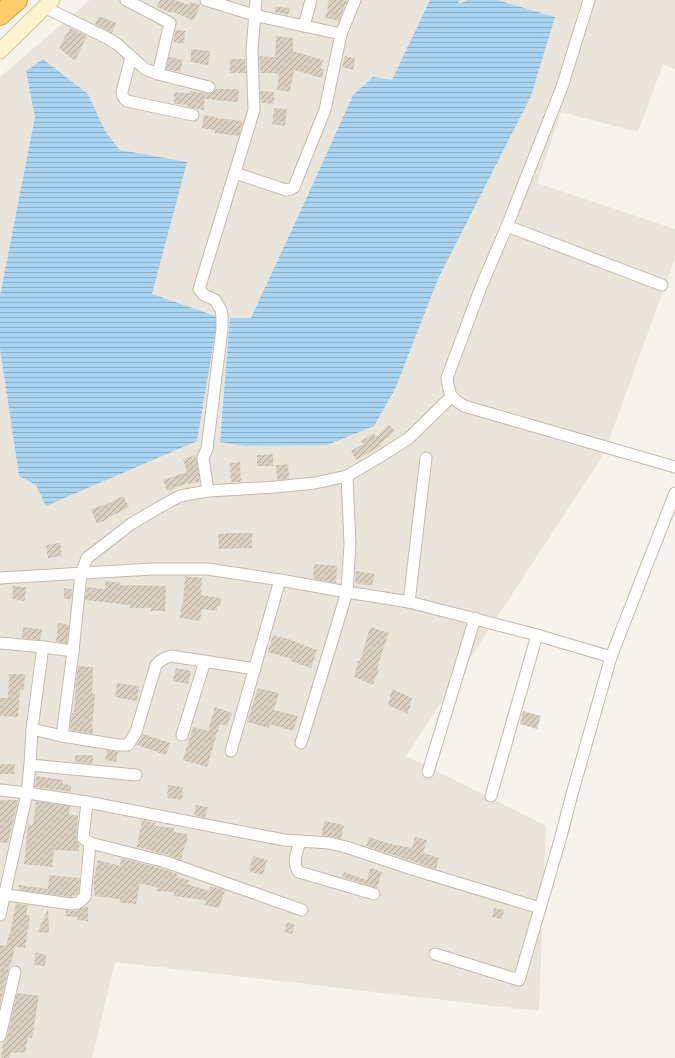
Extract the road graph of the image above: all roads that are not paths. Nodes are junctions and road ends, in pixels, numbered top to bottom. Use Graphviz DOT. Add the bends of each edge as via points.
graph roads {
  1 [pos="126,0"];
  2 [pos="206,0"];
  3 [pos="256,0"];
  4 [pos="311,0"];
  5 [pos="355,0"];
  6 [pos="589,0"];
  7 [pos="48,4"];
  8 [pos="254,15"];
  9 [pos="304,26"];
  10 [pos="341,34"];
  11 [pos="0,51"];
  12 [pos="131,57"];
  13 [pos="158,74"];
  14 [pos="209,87"];
  15 [pos="193,115"];
  16 [pos="235,173"];
  17 [pos="507,226"];
  18 [pos="662,285"];
  19 [pos="451,397"];
  20 [pos="426,458"];
  21 [pos="675,467"];
  22 [pos="347,476"];
  23 [pos="208,491"];
  24 [pos="675,493"];
  25 [pos="81,574"];
  26 [pos="0,578"];
  27 [pos="280,580"];
  28 [pos="347,592"];
  29 [pos="409,602"];
  30 [pos="475,618"];
  31 [pos="537,635"];
  32 [pos="0,643"];
  33 [pos="42,647"];
  34 [pos="73,651"];
  35 [pos="611,657"];
  36 [pos="205,661"];
  37 [pos="255,669"];
  38 [pos="32,729"];
  39 [pos="182,735"];
  40 [pos="62,736"];
  41 [pos="301,743"];
  42 [pos="231,751"];
  43 [pos="30,765"];
  44 [pos="428,772"];
  45 [pos="136,775"];
  46 [pos="0,790"];
  47 [pos="27,793"];
  48 [pos="491,796"];
  49 [pos="87,802"];
  50 [pos="300,841"];
  51 [pos="90,843"];
  52 [pos="2,894"];
  53 [pos="374,894"];
  54 [pos="540,908"];
  55 [pos="302,910"];
  56 [pos="0,915"];
  57 [pos="435,954"];
  58 [pos="15,972"];
  59 [pos="0,1036"];
  1 -- 13 [label="street" via="170,23"];
  2 -- 8 [label="street"];
  3 -- 8 [label="street"];
  4 -- 9 [label="street"];
  5 -- 10 [label="street"];
  6 -- 17 [label="street" via="562,87"];
  7 -- 11 [label="street"];
  7 -- 12 [label="street" via="117,44"];
  8 -- 9 [label="street"];
  8 -- 16 [label="street" via="254,110"];
  9 -- 10 [label="street"];
  10 -- 16 [label="street" via="325,110 294,186 286,190"];
  12 -- 13 [label="street" via="145,69"];
  12 -- 15 [label="street" via="122,92 124,99"];
  13 -- 14 [label="street"];
  16 -- 23 [label="street" via="199,289 214,300 222,316 207,448 203,458"];
  17 -- 18 [label="street"];
  17 -- 19 [label="street" via="446,378"];
  19 -- 21 [label="street" via="464,406"];
  19 -- 22 [label="street" via="409,438"];
  20 -- 29 [label="street"];
  22 -- 23 [label="street" via="288,486"];
  22 -- 28 [label="street" via="350,544"];
  23 -- 25 [label="street" via="180,496 131,524 87,558"];
  24 -- 35 [label="street"];
  25 -- 26 [label="street"];
  25 -- 27 [label="street" via="208,569"];
  25 -- 34 [label="street"];
  27 -- 28 [label="street"];
  27 -- 37 [label="street"];
  28 -- 29 [label="street"];
  28 -- 41 [label="street"];
  29 -- 30 [label="street"];
  30 -- 31 [label="street"];
  30 -- 44 [label="street"];
  31 -- 35 [label="street"];
  31 -- 48 [label="street"];
  32 -- 33 [label="street"];
  33 -- 34 [label="street"];
  33 -- 38 [label="street"];
  34 -- 40 [label="street"];
  35 -- 54 [label="street"];
  36 -- 37 [label="street"];
  36 -- 39 [label="street"];
  36 -- 40 [label="street" via="171,656 160,660 136,732 128,745"];
  37 -- 42 [label="street"];
  38 -- 40 [label="street"];
  38 -- 43 [label="street"];
  43 -- 45 [label="street"];
  43 -- 47 [label="street"];
  46 -- 47 [label="street"];
  47 -- 49 [label="street"];
  47 -- 52 [label="street"];
  49 -- 50 [label="street"];
  49 -- 51 [label="street" via="83,838"];
  50 -- 53 [label="street" via="295,864 299,872"];
  50 -- 54 [label="street" via="346,847"];
  51 -- 52 [label="street" via="85,897 78,903"];
  51 -- 55 [label="street" via="166,862"];
  52 -- 56 [label="street"];
  54 -- 57 [label="street" via="519,980"];
  58 -- 59 [label="street"];
}
